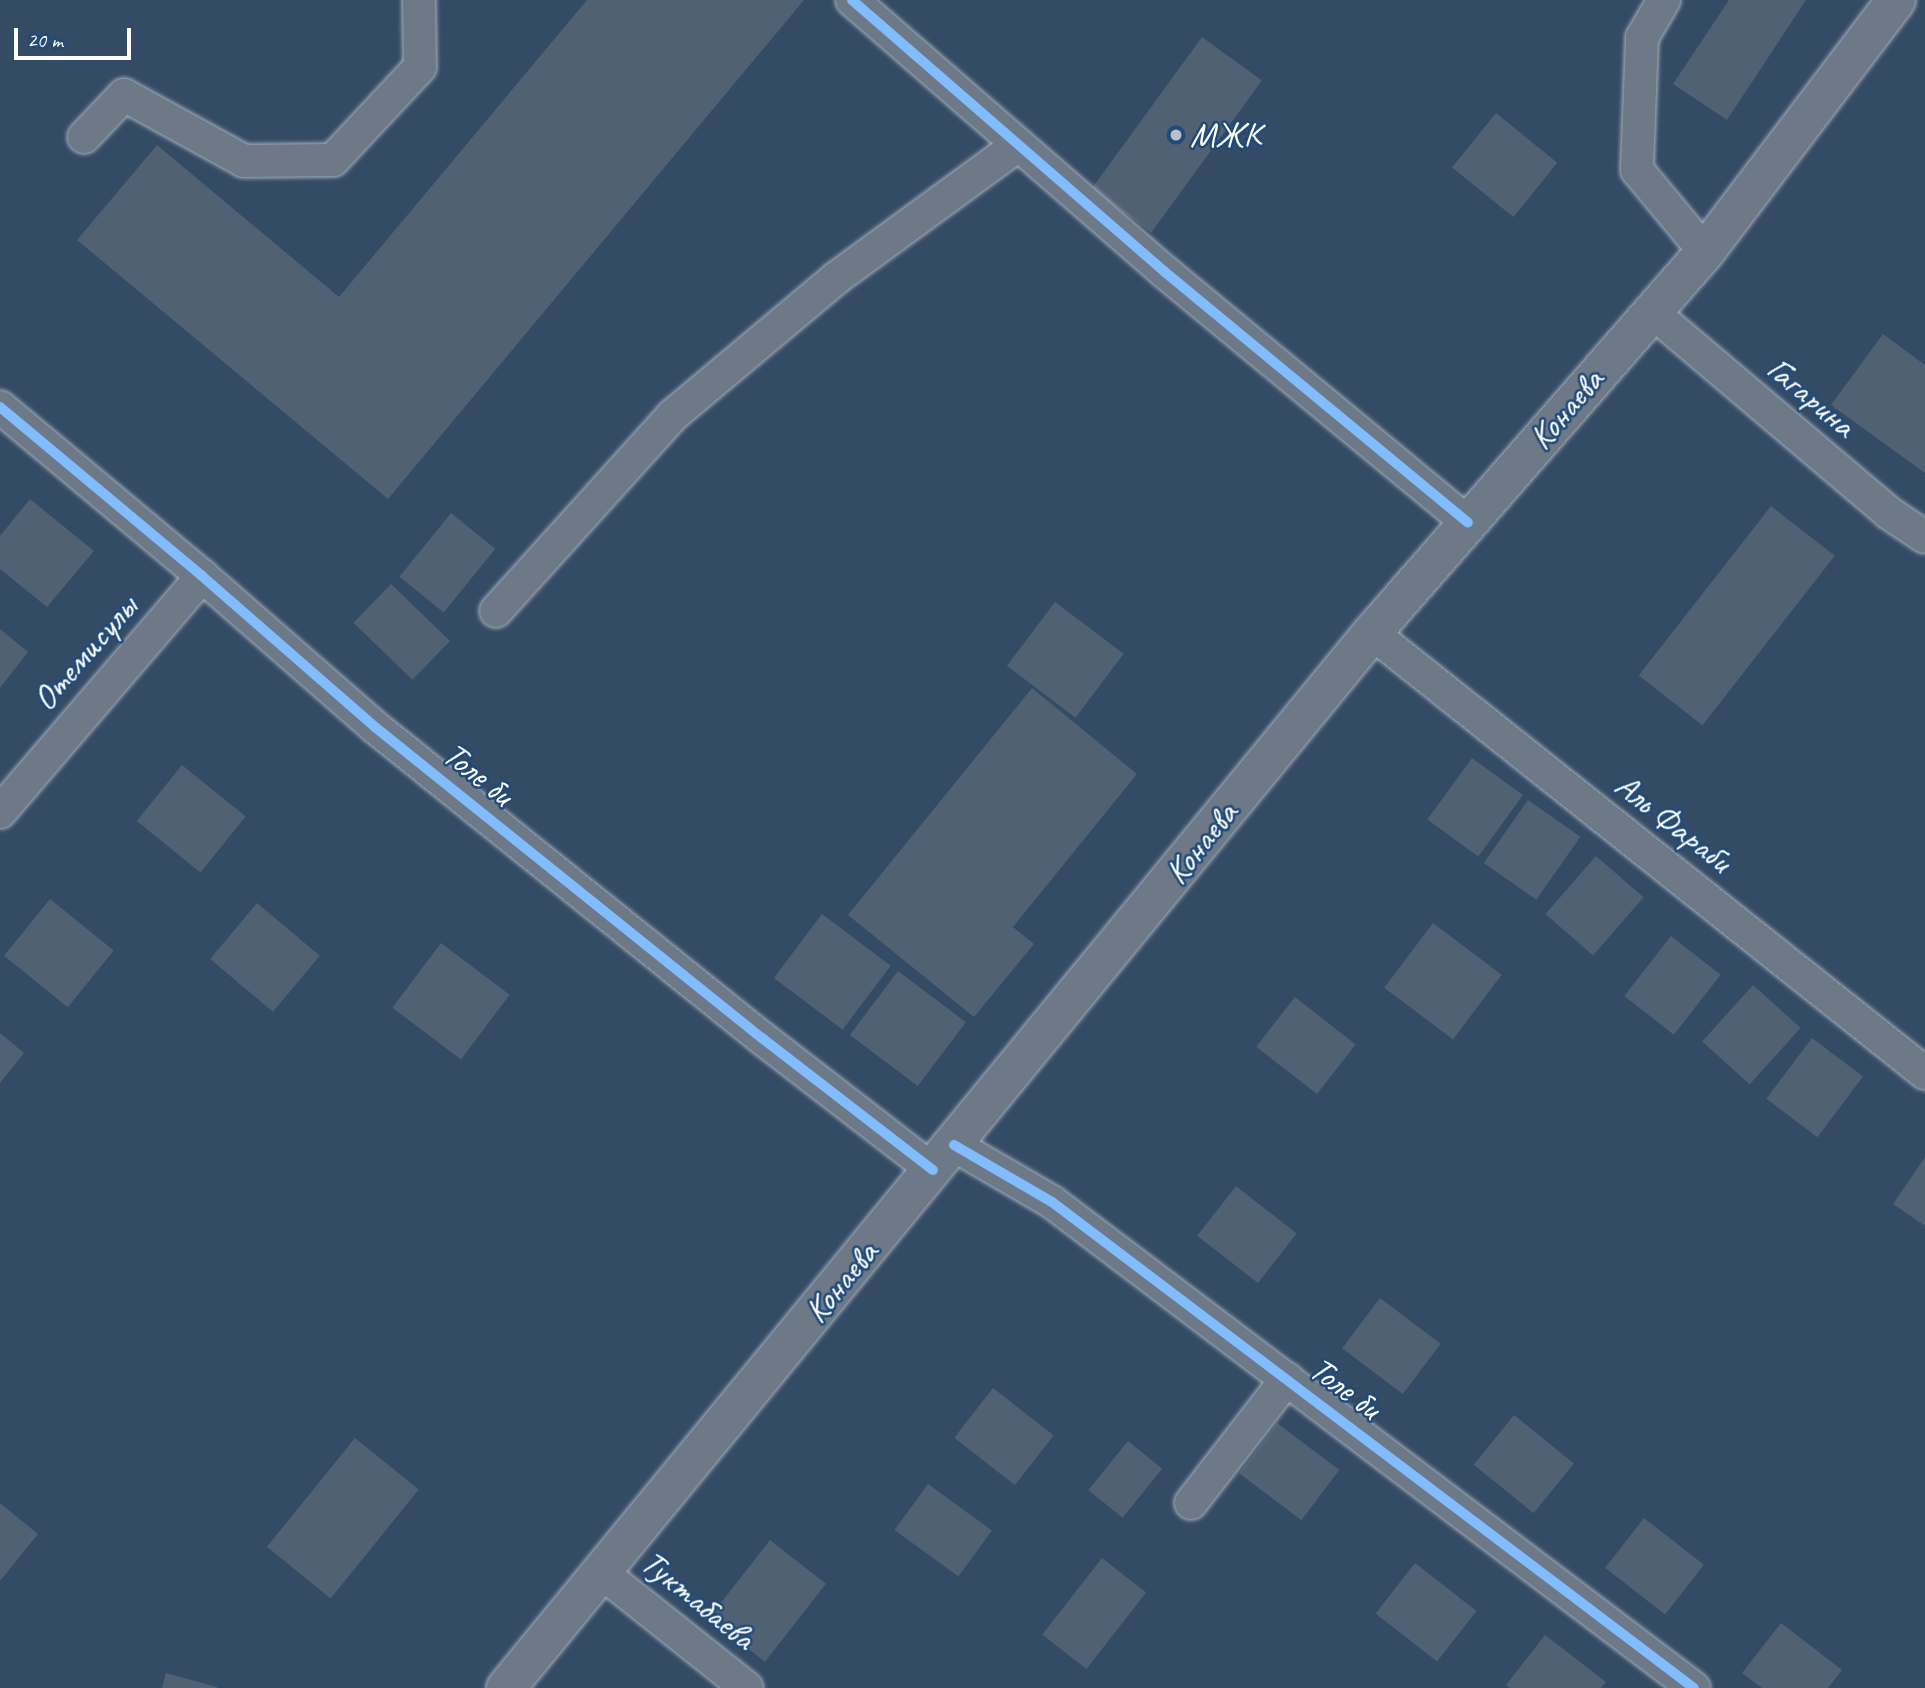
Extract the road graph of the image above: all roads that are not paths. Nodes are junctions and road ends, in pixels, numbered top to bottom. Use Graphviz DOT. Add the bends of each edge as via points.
graph roads {
  1 [pos="419,0"];
  2 [pos="1664,0"];
  3 [pos="1896,0"];
  4 [pos="860,4"];
  5 [pos="84,137"];
  6 [pos="1017,145"];
  7 [pos="1705,253"];
  8 [pos="1651,311"];
  9 [pos="0,407"];
  10 [pos="1468,523"];
  11 [pos="1925,537"];
  12 [pos="202,576"];
  13 [pos="496,611"];
  14 [pos="1372,634"];
  15 [pos="0,812"];
  16 [pos="1925,1073"];
  17 [pos="943,1158"];
  18 [pos="1287,1379"];
  19 [pos="1191,1503"];
  20 [pos="601,1572"];
  21 [pos="506,1688"];
  22 [pos="747,1688"];
  23 [pos="1694,1688"];
  1 -- 5 [label="street" via="419,66 333,160 244,161 124,95"];
  2 -- 7 [label="street" via="1642,38 1637,170"];
  3 -- 7 [label="main road, Конаева"];
  4 -- 6 [label="street"];
  6 -- 10 [label="street"];
  6 -- 13 [label="street" via="835,279 672,416"];
  7 -- 8 [label="main road, Конаева"];
  8 -- 10 [label="main road, Конаева"];
  8 -- 11 [label="street, Гагарина" via="1889,513"];
  9 -- 12 [label="street, Толе би"];
  10 -- 14 [label="main road, Конаева"];
  12 -- 15 [label="street, Отемисулы"];
  12 -- 17 [label="street, Толе би" via="375,727 762,1038"];
  14 -- 16 [label="street, Аль Фараби"];
  14 -- 17 [label="main road, Конаева"];
  17 -- 18 [label="street, Толе би" via="1052,1202"];
  17 -- 20 [label="main road, Конаева"];
  18 -- 19 [label="street"];
  18 -- 23 [label="street, Толе би"];
  20 -- 21 [label="main road, Конаева"];
  20 -- 22 [label="street, Туктабаева"];
}
